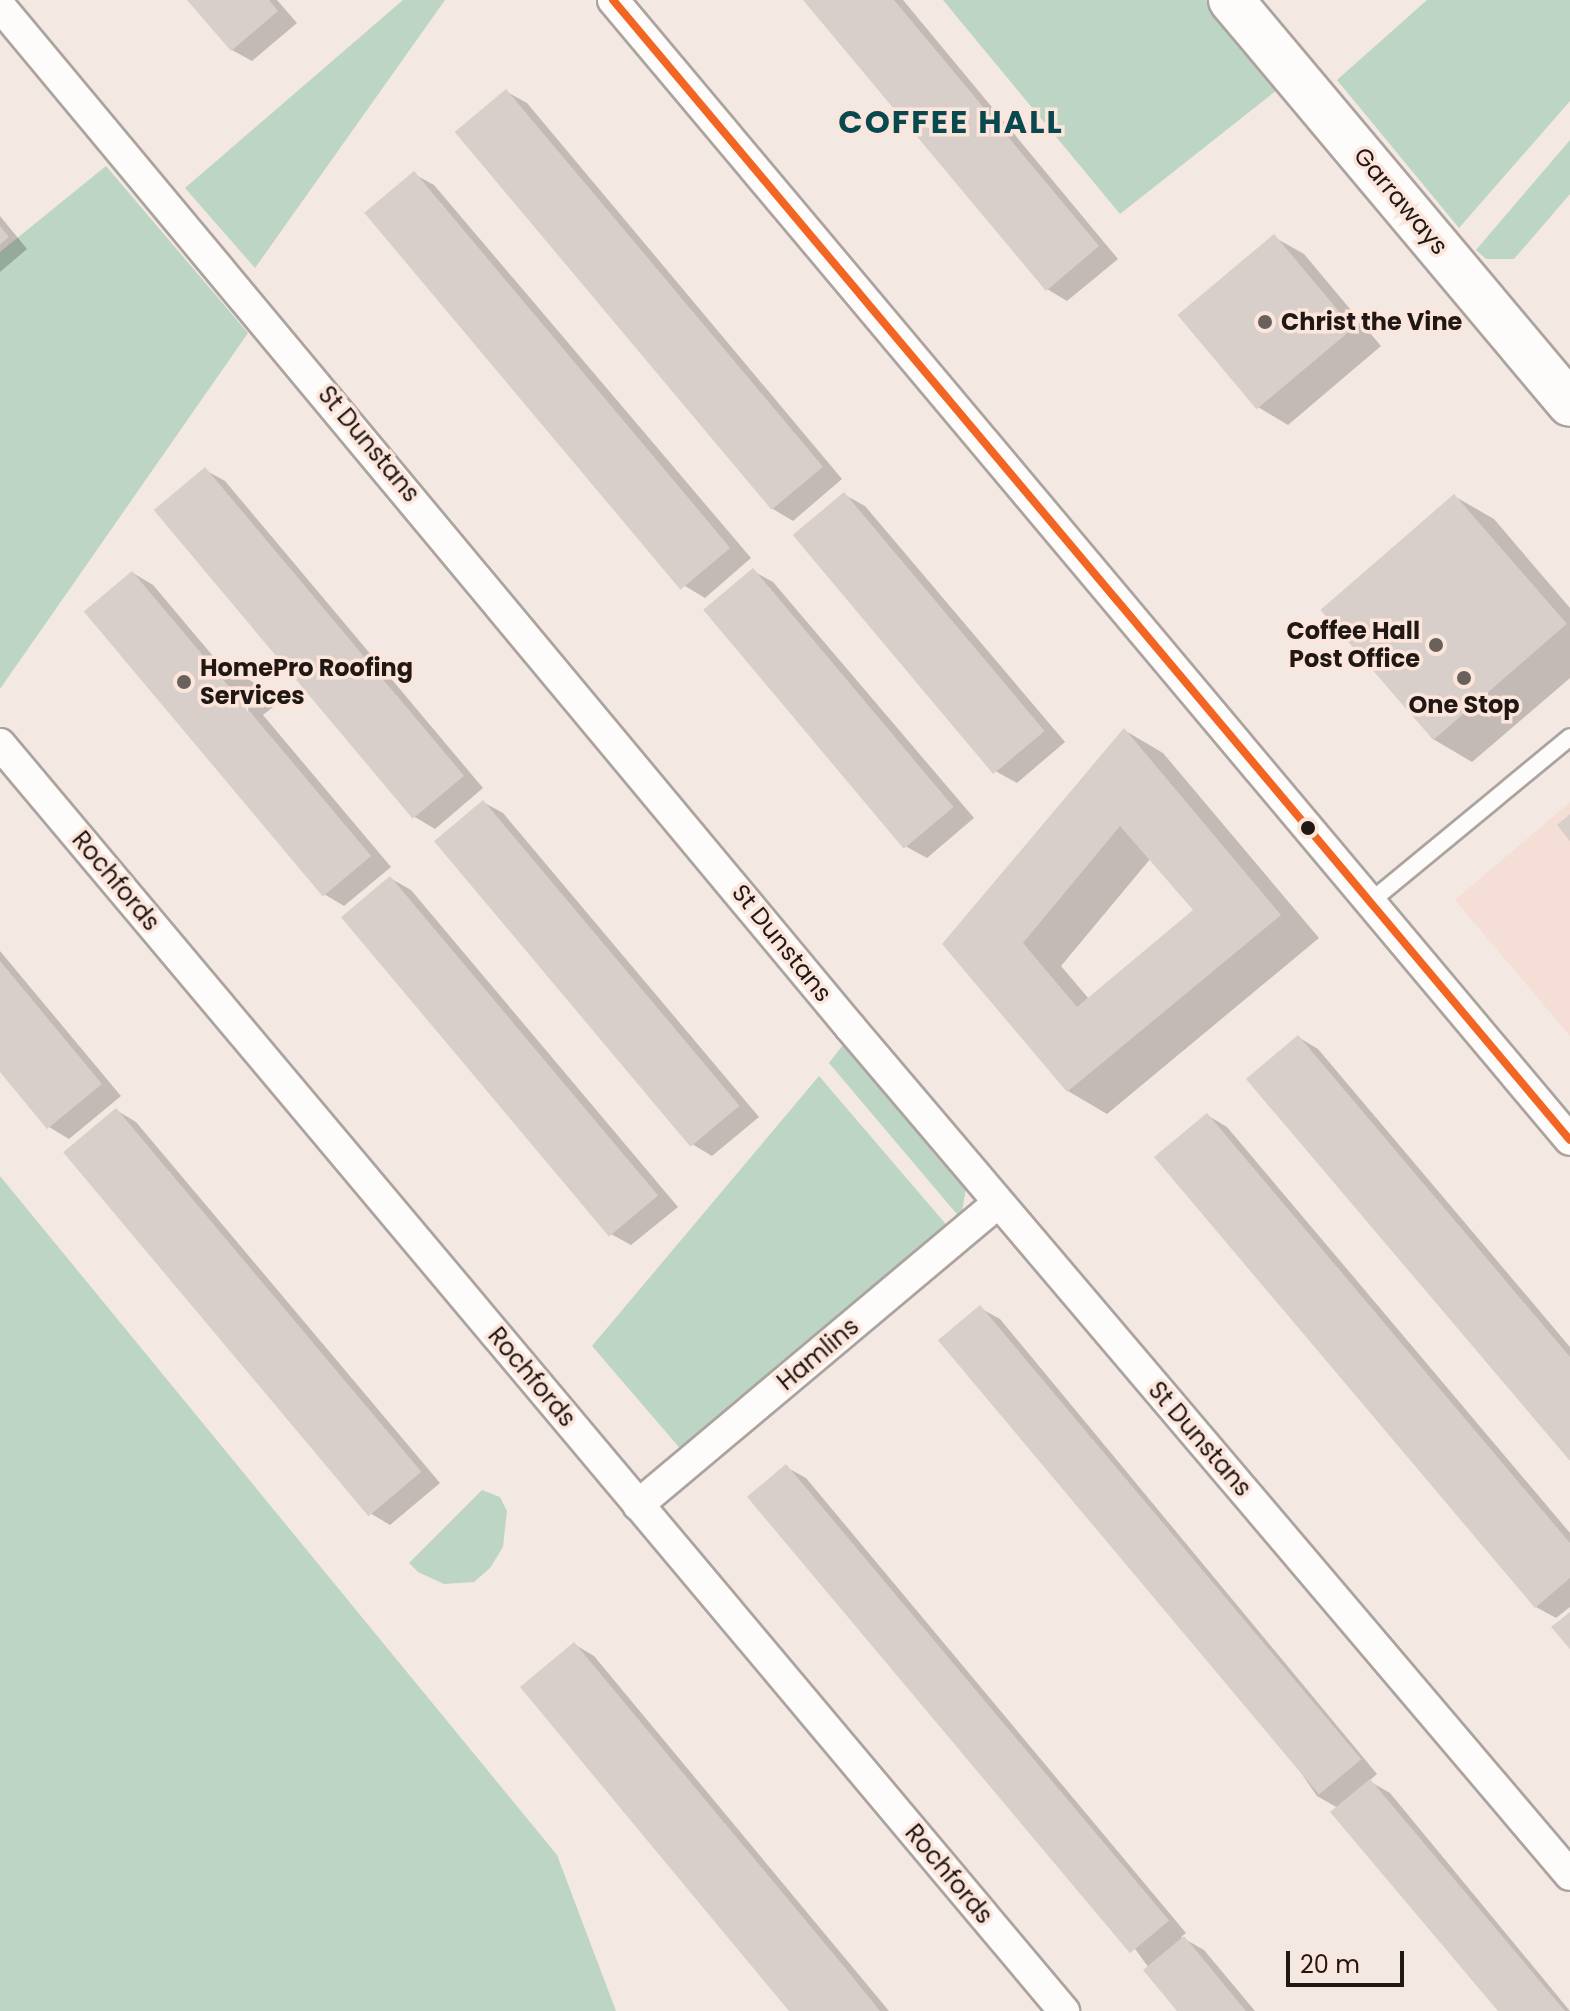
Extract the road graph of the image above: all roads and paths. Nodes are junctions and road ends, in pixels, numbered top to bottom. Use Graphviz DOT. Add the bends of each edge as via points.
graph roads {
  1 [pos="613,0"];
  2 [pos="1231,0"];
  3 [pos="0,6"];
  4 [pos="1570,404"];
  5 [pos="1570,737"];
  6 [pos="0,744"];
  7 [pos="1370,902"];
  8 [pos="1570,1140"];
  9 [pos="998,1203"];
  10 [pos="638,1505"];
  11 [pos="1570,1875"];
  12 [pos="1064,2011"];
  1 -- 7 [label="street"];
  2 -- 4 [label="street, Garraways"];
  3 -- 9 [label="street, St Dunstans"];
  5 -- 7 [label="lane"];
  6 -- 10 [label="street, Rochfords"];
  7 -- 8 [label="street"];
  9 -- 10 [label="street, Hamlins"];
  9 -- 11 [label="street, St Dunstans"];
  10 -- 12 [label="street, Rochfords"];
}
